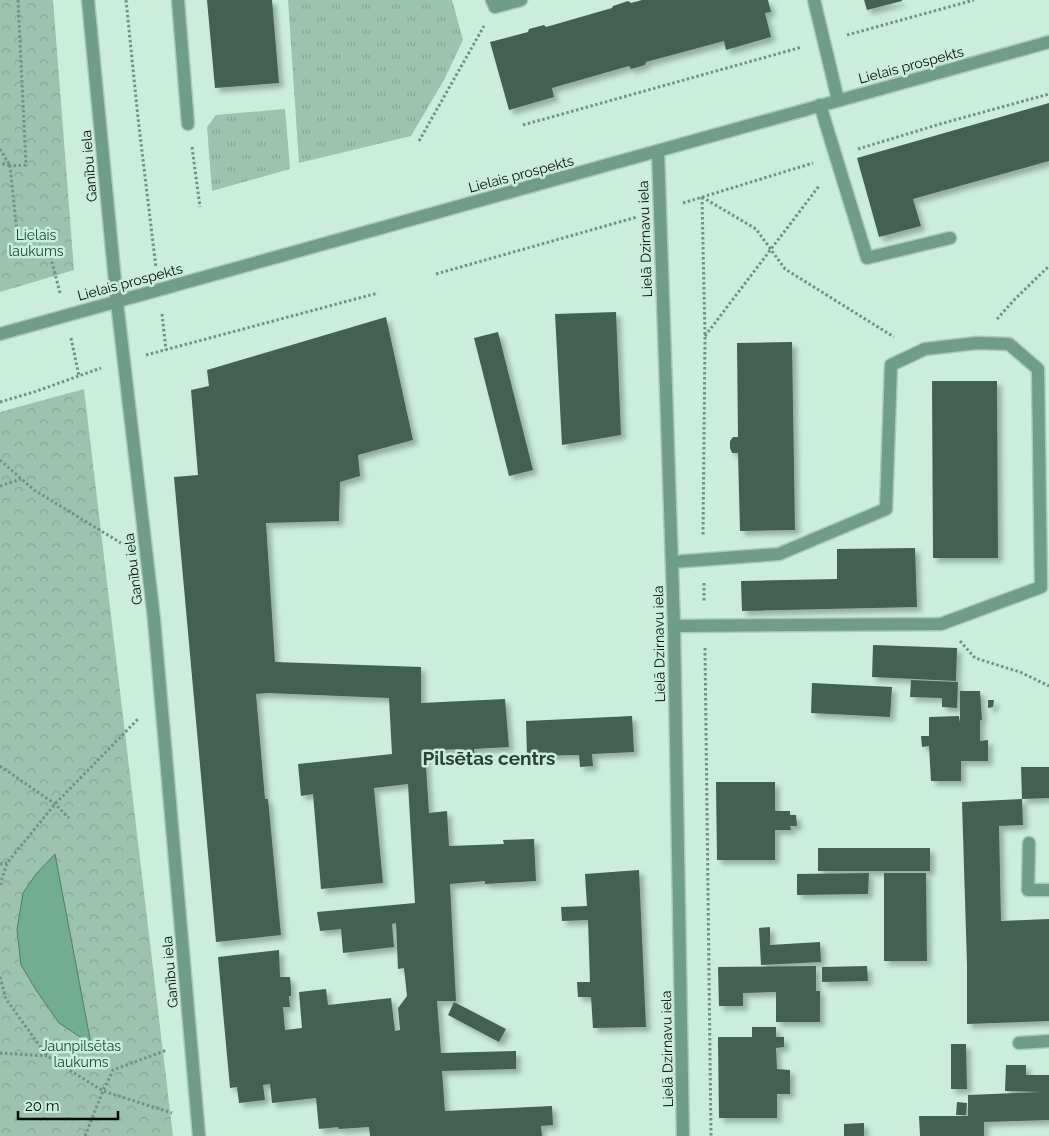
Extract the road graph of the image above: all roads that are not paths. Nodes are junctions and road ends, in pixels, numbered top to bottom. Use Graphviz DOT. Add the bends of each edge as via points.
graph roads {
  1 [pos="88,0"];
  2 [pos="178,0"];
  3 [pos="521,0"];
  4 [pos="814,0"];
  5 [pos="494,3"];
  6 [pos="1049,42"];
  7 [pos="838,100"];
  8 [pos="820,105"];
  9 [pos="188,124"];
  10 [pos="658,151"];
  11 [pos="950,238"];
  12 [pos="117,302"];
  13 [pos="0,334"];
  14 [pos="672,562"];
  15 [pos="1045,586"];
  16 [pos="674,626"];
  17 [pos="1029,843"];
  18 [pos="1049,890"];
  19 [pos="1049,1041"];
  20 [pos="1019,1043"];
  21 [pos="199,1136"];
  22 [pos="684,1136"];
  1 -- 12 [label="street, Ganību iela"];
  2 -- 9 [label="street"];
  3 -- 5 [label="street"];
  4 -- 7 [label="street"];
  6 -- 7 [label="street, Lielais prospekts"];
  7 -- 8 [label="street, Lielais prospekts"];
  8 -- 10 [label="street, Lielais prospekts"];
  8 -- 11 [label="street" via="867,258"];
  10 -- 12 [label="street, Lielais prospekts"];
  10 -- 14 [label="street, Lielā Dzirnavu iela"];
  12 -- 13 [label="street, Lielais prospekts"];
  12 -- 21 [label="street, Ganību iela" via="154,619"];
  14 -- 15 [label="street" via="779,554 886,509 891,365 925,349 977,343 1009,344 1038,368"];
  14 -- 16 [label="street, Lielā Dzirnavu iela"];
  15 -- 16 [label="street" via="945,623"];
  16 -- 22 [label="street, Lielā Dzirnavu iela"];
  17 -- 18 [label="street" via="1028,890"];
  19 -- 20 [label="street"];
}
